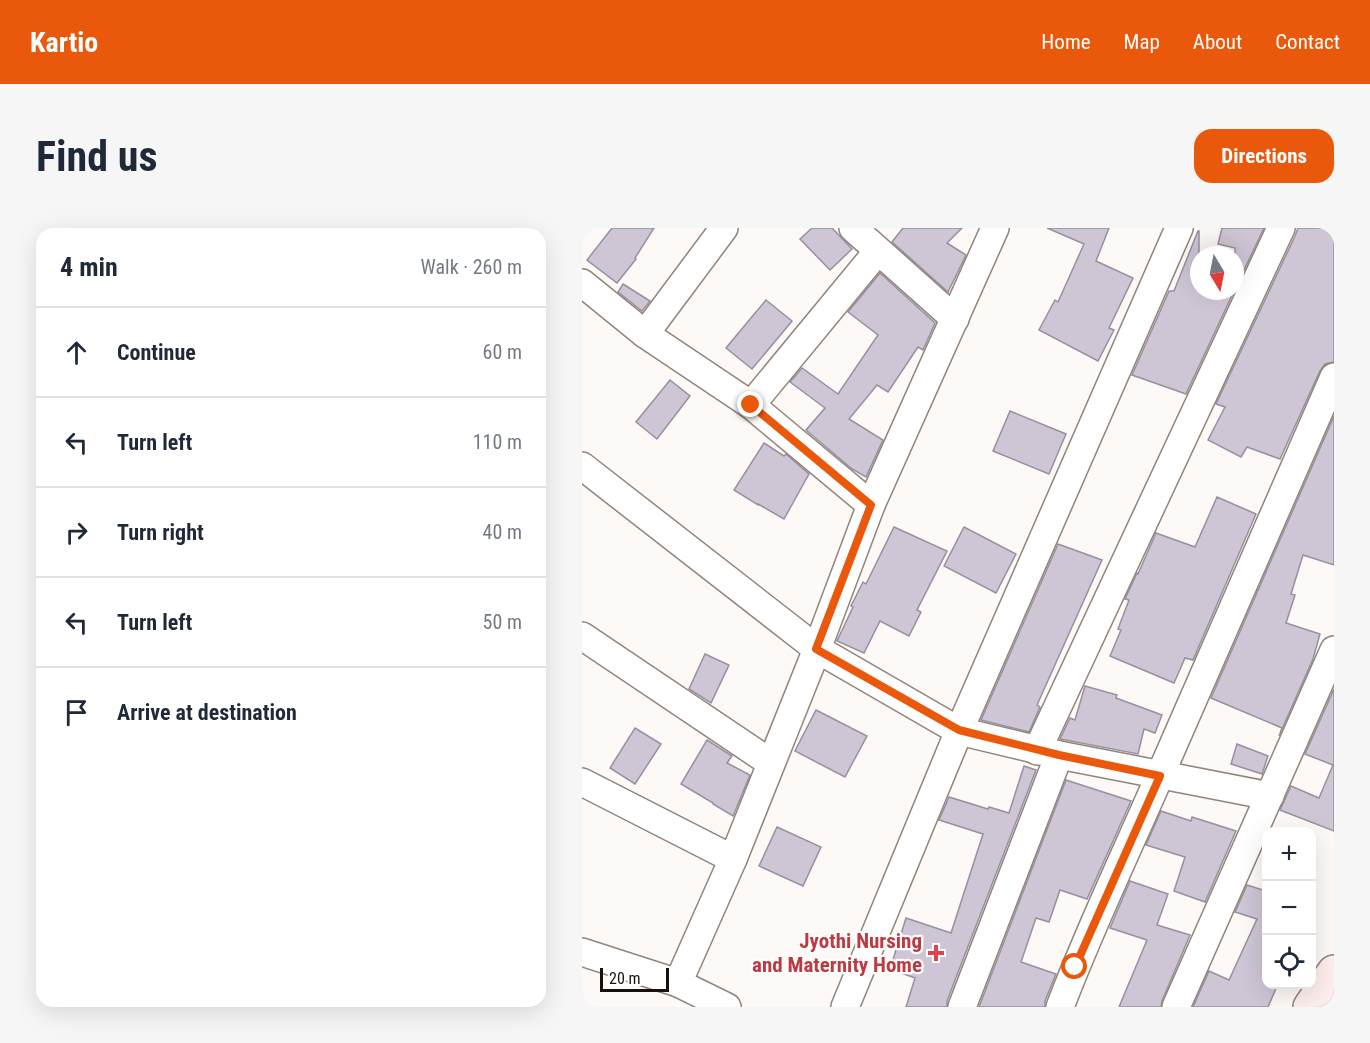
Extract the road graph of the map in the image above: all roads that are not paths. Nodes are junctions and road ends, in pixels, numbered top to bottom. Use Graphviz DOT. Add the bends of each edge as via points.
graph roads {
  1 [pos="724,228"];
  2 [pos="853,228"];
  3 [pos="995,228"];
  4 [pos="1179,228"];
  5 [pos="1281,228"];
  6 [pos="878,251"];
  7 [pos="582,283"];
  8 [pos="955,319"];
  9 [pos="645,334"];
  10 [pos="1334,377"];
  11 [pos="751,405"];
  12 [pos="582,466"];
  13 [pos="871,505"];
  14 [pos="585,647"];
  15 [pos="816,649"];
  16 [pos="1334,650"];
  17 [pos="959,730"];
  18 [pos="1048,753"];
  19 [pos="771,763"];
  20 [pos="1160,776"];
  21 [pos="582,782"];
  22 [pos="1270,796"];
  23 [pos="733,859"];
  24 [pos="582,952"];
  25 [pos="1334,972"];
  26 [pos="678,983"];
  27 [pos="727,1007"];
  28 [pos="845,1007"];
  29 [pos="962,1007"];
  30 [pos="1060,1007"];
  31 [pos="1176,1007"];
  32 [pos="1310,1007"];
  1 -- 9 [label="street"];
  2 -- 6 [label="street"];
  3 -- 8 [label="street"];
  4 -- 17 [label="street"];
  5 -- 18 [label="street"];
  6 -- 8 [label="street"];
  6 -- 11 [label="street"];
  7 -- 9 [label="street"];
  8 -- 13 [label="street"];
  9 -- 11 [label="street"];
  10 -- 20 [label="street"];
  11 -- 13 [label="street"];
  12 -- 15 [label="street"];
  13 -- 15 [label="street"];
  14 -- 19 [label="street"];
  15 -- 17 [label="street"];
  15 -- 19 [label="street"];
  16 -- 22 [label="street"];
  17 -- 18 [label="street"];
  17 -- 28 [label="street"];
  18 -- 20 [label="street"];
  18 -- 29 [label="street"];
  19 -- 23 [label="street"];
  20 -- 22 [label="street"];
  20 -- 30 [label="street"];
  21 -- 23 [label="street"];
  22 -- 31 [label="street"];
  23 -- 26 [label="street"];
  24 -- 26 [label="street"];
  25 -- 32 [label="street"];
  26 -- 27 [label="street"];
}
